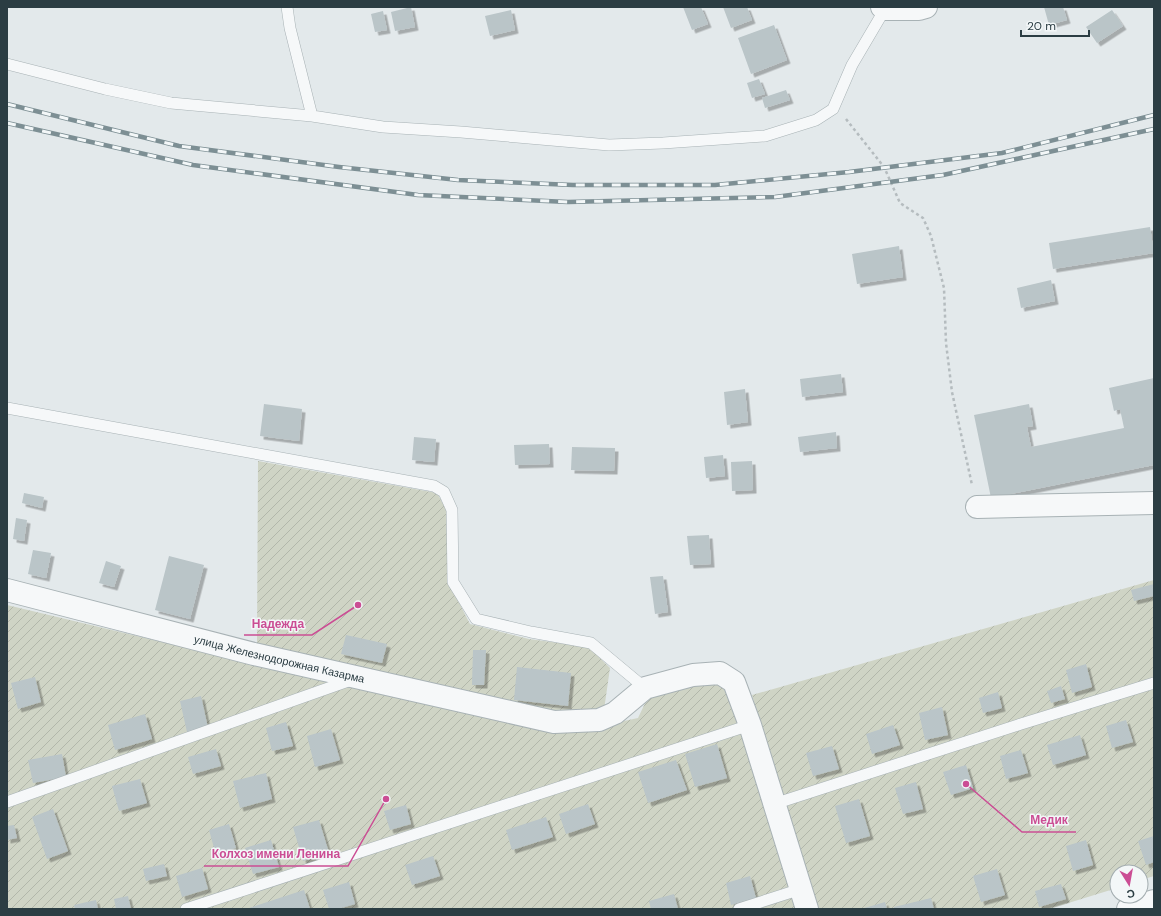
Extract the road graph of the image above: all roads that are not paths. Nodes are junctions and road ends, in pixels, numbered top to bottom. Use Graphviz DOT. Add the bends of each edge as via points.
graph roads {
  1 [pos="287,7"];
  2 [pos="926,7"];
  3 [pos="884,8"];
  4 [pos="7,64"];
  5 [pos="312,116"];
  6 [pos="7,408"];
  7 [pos="1154,503"];
  8 [pos="977,507"];
  9 [pos="7,590"];
  10 [pos="359,677"];
  11 [pos="1154,683"];
  12 [pos="645,688"];
  13 [pos="750,725"];
  14 [pos="7,802"];
  15 [pos="774,804"];
  16 [pos="804,899"];
  17 [pos="1154,901"];
  18 [pos="186,909"];
  19 [pos="739,909"];
  20 [pos="1128,909"];
  1 -- 5 [label="lane"];
  2 -- 3 [label="street"];
  3 -- 5 [label="lane" via="852,65 833,109 816,120 765,136 608,145 383,127"];
  4 -- 5 [label="lane" via="171,103"];
  6 -- 12 [label="lane" via="434,486 444,492 452,510 453,582 476,619 592,643"];
  7 -- 8 [label="street"];
  9 -- 10 [label="street, улица Железнодорожная Казарма" via="254,654"];
  10 -- 12 [label="street, улица Железнодорожная Казарма" via="554,722 599,720 615,713"];
  10 -- 14 [label="lane"];
  11 -- 15 [label="lane"];
  12 -- 13 [label="street" via="693,675 720,673 734,682"];
  13 -- 15 [label="street"];
  13 -- 18 [label="lane"];
  15 -- 16 [label="street"];
  16 -- 19 [label="lane"];
  17 -- 20 [label="street"];
}
